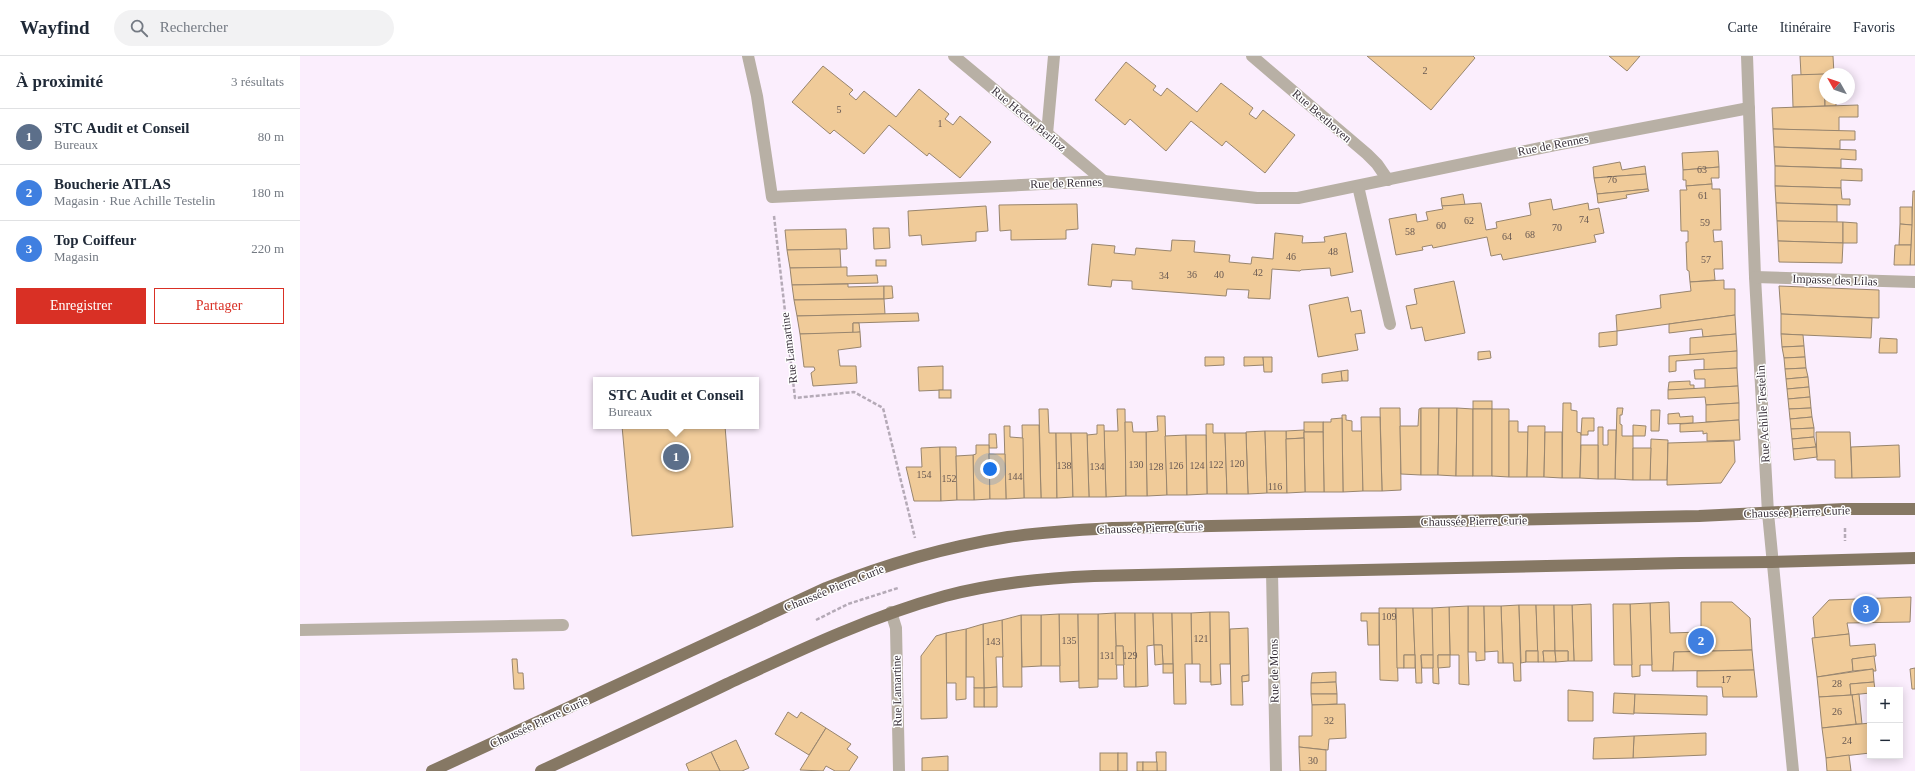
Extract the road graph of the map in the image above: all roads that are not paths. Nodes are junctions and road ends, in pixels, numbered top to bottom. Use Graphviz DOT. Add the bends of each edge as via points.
graph roads {
  1 [pos="748,56"];
  2 [pos="954,56"];
  3 [pos="1054,56"];
  4 [pos="1252,56"];
  5 [pos="1747,56"];
  6 [pos="1749,108"];
  7 [pos="1047,134"];
  8 [pos="1388,180"];
  9 [pos="1104,181"];
  10 [pos="1358,186"];
  11 [pos="1755,277"];
  12 [pos="1915,282"];
  13 [pos="1390,324"];
  14 [pos="1915,509"];
  15 [pos="1768,513"];
  16 [pos="1915,558"];
  17 [pos="1772,562"];
  18 [pos="1272,572"];
  19 [pos="891,612"];
  20 [pos="563,625"];
  21 [pos="300,630"];
  22 [pos="432,771"];
  23 [pos="541,771"];
  24 [pos="899,771"];
  25 [pos="1276,771"];
  26 [pos="1793,771"];
  1 -- 9 [label="street, Rue de Rennes" via="757,96 772,197"];
  2 -- 7 [label="street, Rue Hector Berlioz"];
  3 -- 7 [label="street"];
  4 -- 8 [label="street, Rue Beethoven" via="1367,154"];
  5 -- 6 [label="street, Rue Achille Testelin"];
  6 -- 8 [label="street, Rue de Rennes"];
  6 -- 11 [label="street, Rue Achille Testelin"];
  7 -- 9 [label="street, Rue Hector Berlioz"];
  8 -- 10 [label="street, Rue de Rennes"];
  9 -- 10 [label="street, Rue de Rennes" via="1278,199 1298,198"];
  10 -- 13 [label="street"];
  11 -- 12 [label="street, Impasse des Lilas"];
  11 -- 15 [label="street, Rue Achille Testelin"];
  14 -- 15 [label="main road, Chaussée Pierre Curie"];
  15 -- 17 [label="street, Rue Achille Testelin"];
  15 -- 22 [label="main road, Chaussée Pierre Curie" via="1114,528 1009,537 919,556 868,571 826,588"];
  16 -- 17 [label="main road"];
  17 -- 18 [label="main road"];
  17 -- 26 [label="street, Rue Achille Testelin"];
  18 -- 19 [label="main road" via="1051,577 960,592"];
  18 -- 25 [label="street, Rue de Mons"];
  19 -- 23 [label="main road" via="818,641"];
  19 -- 24 [label="street, Rue Lamartine" via="896,628"];
  20 -- 21 [label="street"];
}
